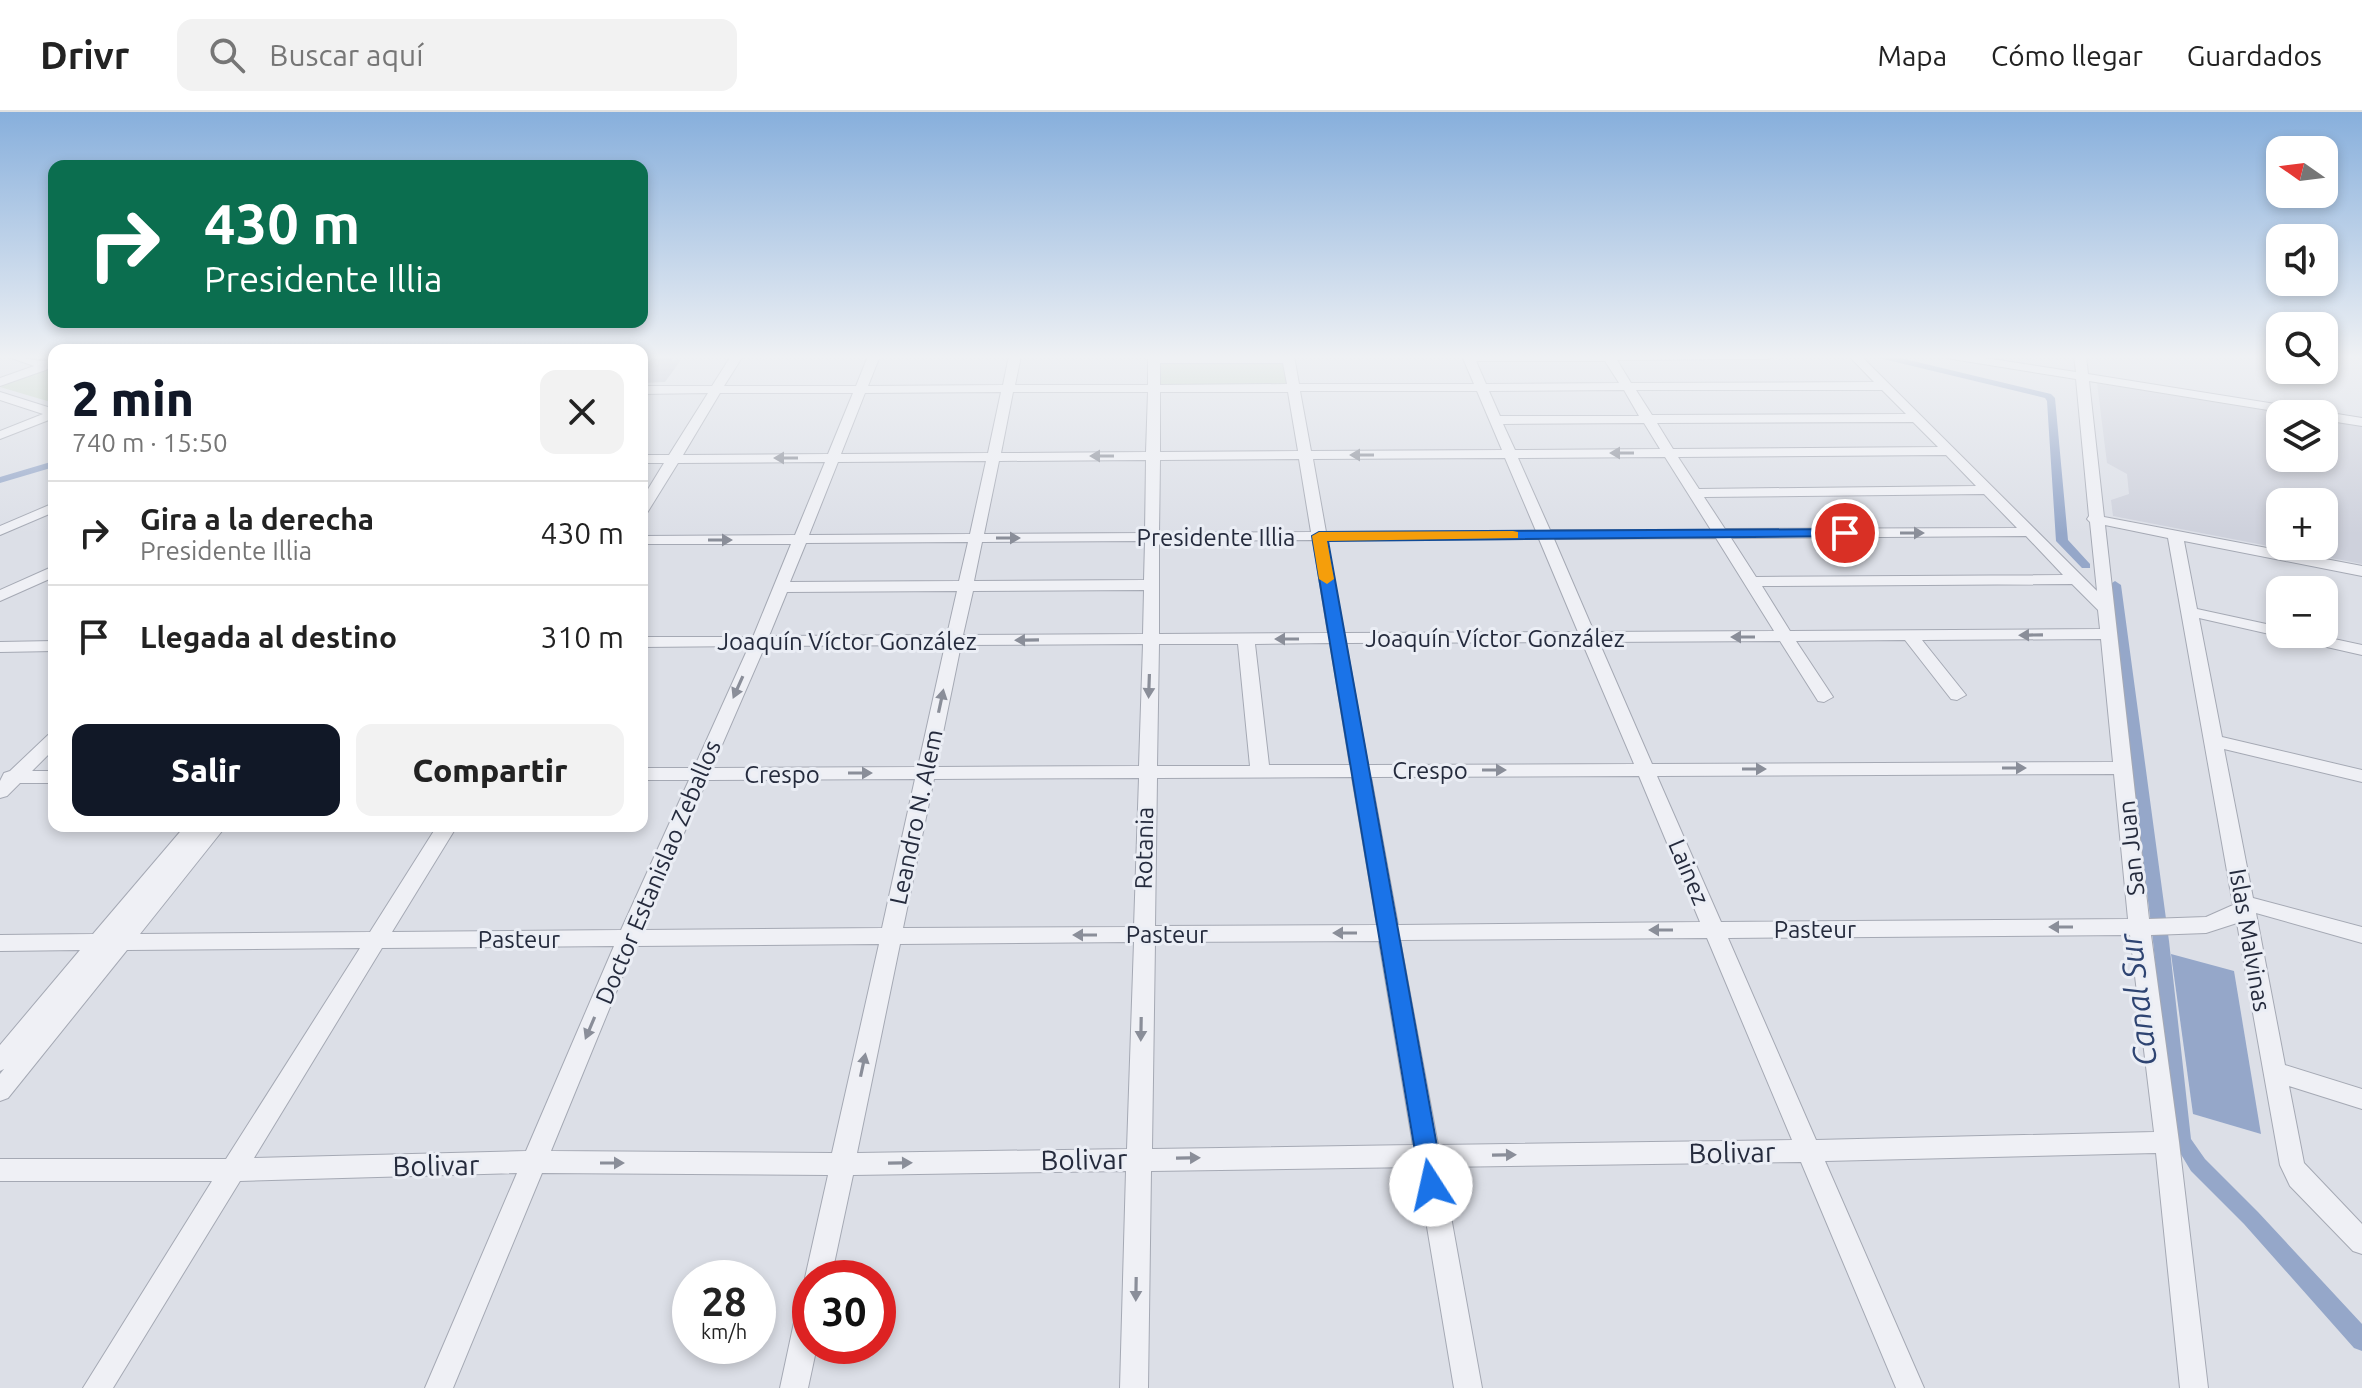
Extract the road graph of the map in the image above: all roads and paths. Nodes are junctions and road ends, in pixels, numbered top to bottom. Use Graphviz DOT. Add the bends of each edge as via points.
graph roads {
  1 [pos="48,416"];
  2 [pos="700,416"];
  3 [pos="850,416"];
  4 [pos="1002,416"];
  5 [pos="1153,416"];
  6 [pos="1298,416"];
  7 [pos="1493,416"];
  8 [pos="1647,416"];
  9 [pos="1916,416"];
  10 [pos="2085,416"];
  11 [pos="1919,418"];
  12 [pos="2338,418"];
  13 [pos="1649,419"];
  14 [pos="1495,420"];
  15 [pos="2362,422"];
  16 [pos="0,435"];
  17 [pos="1952,451"];
  18 [pos="1670,453"];
  19 [pos="1510,454"];
  20 [pos="1304,455"];
  21 [pos="1152,456"];
  22 [pos="994,457"];
  23 [pos="834,458"];
  24 [pos="648,459"];
  25 [pos="673,459"];
  26 [pos="1989,490"];
  27 [pos="1696,493"];
  28 [pos="648,500"];
  29 [pos="48,510"];
  30 [pos="2094,519"];
  31 [pos="0,531"];
  32 [pos="2030,532"];
  33 [pos="1721,534"];
  34 [pos="2175,534"];
  35 [pos="1545,535"];
  36 [pos="1319,536"];
  37 [pos="1150,538"];
  38 [pos="976,539"];
  39 [pos="648,540"];
  40 [pos="801,540"];
  41 [pos="2362,571"];
  42 [pos="48,574"];
  43 [pos="2074,579"];
  44 [pos="1752,582"];
  45 [pos="1149,585"];
  46 [pos="966,586"];
  47 [pos="779,587"];
  48 [pos="0,596"];
  49 [pos="2105,608"];
  50 [pos="2191,612"];
  51 [pos="2266,629"];
  52 [pos="2109,634"];
  53 [pos="1910,636"];
  54 [pos="1591,637"];
  55 [pos="1787,637"];
  56 [pos="1336,638"];
  57 [pos="1151,639"];
  58 [pos="1246,639"];
  59 [pos="759,641"];
  60 [pos="953,641"];
  61 [pos="648,642"];
  62 [pos="2338,645"];
  63 [pos="48,646"];
  64 [pos="0,647"];
  65 [pos="2362,650"];
  66 [pos="1957,695"];
  67 [pos="1824,697"];
  68 [pos="2215,741"];
  69 [pos="48,744"];
  70 [pos="2122,768"];
  71 [pos="1645,769"];
  72 [pos="1146,770"];
  73 [pos="1260,770"];
  74 [pos="1360,770"];
  75 [pos="926,773"];
  76 [pos="648,774"];
  77 [pos="700,774"];
  78 [pos="2362,776"];
  79 [pos="7,777"];
  80 [pos="48,777"];
  81 [pos="0,792"];
  82 [pos="192,832"];
  83 [pos="211,832"];
  84 [pos="443,832"];
  85 [pos="2244,906"];
  86 [pos="2206,924"];
  87 [pos="2139,927"];
  88 [pos="1714,930"];
  89 [pos="1389,932"];
  90 [pos="1143,934"];
  91 [pos="2362,935"];
  92 [pos="891,936"];
  93 [pos="628,938"];
  94 [pos="376,940"];
  95 [pos="111,942"];
  96 [pos="0,943"];
  97 [pos="2251,945"];
  98 [pos="0,1061"];
  99 [pos="2273,1071"];
  100 [pos="0,1091"];
  101 [pos="2362,1099"];
  102 [pos="2167,1142"];
  103 [pos="1808,1151"];
  104 [pos="1426,1156"];
  105 [pos="1138,1159"];
  106 [pos="534,1162"];
  107 [pos="842,1164"];
  108 [pos="0,1170"];
  109 [pos="232,1170"];
  110 [pos="2362,1242"];
  111 [pos="822,1260"];
  112 [pos="799,1364"];
  113 [pos="97,1388"];
  114 [pos="439,1388"];
  115 [pos="794,1388"];
  116 [pos="1134,1388"];
  117 [pos="1468,1388"];
  118 [pos="1910,1388"];
  119 [pos="2194,1388"];
  1 -- 16 [label="street"];
  2 -- 25 [label="street"];
  3 -- 23 [label="street, Doctor Estanislao Zeballos"];
  4 -- 22 [label="street, Leandro N. Alem"];
  5 -- 21 [label="street, Rotania"];
  6 -- 20 [label="street"];
  7 -- 14 [label="street, Lainez"];
  8 -- 13 [label="street"];
  9 -- 11 [label="street"];
  10 -- 30 [label="street, San Juan"];
  11 -- 13 [label="street"];
  11 -- 17 [label="street"];
  12 -- 15 [label="street"];
  13 -- 14 [label="street"];
  13 -- 18 [label="street"];
  14 -- 19 [label="street, Lainez"];
  17 -- 18 [label="street"];
  17 -- 26 [label="street"];
  18 -- 19 [label="street, one-way"];
  18 -- 27 [label="street"];
  19 -- 20 [label="street, one-way"];
  19 -- 35 [label="street, Lainez"];
  20 -- 21 [label="street"];
  20 -- 36 [label="street"];
  21 -- 22 [label="street, one-way"];
  21 -- 37 [label="street, Rotania"];
  22 -- 23 [label="street"];
  22 -- 38 [label="street, Leandro N. Alem"];
  23 -- 25 [label="street, one-way"];
  23 -- 40 [label="street, Doctor Estanislao Zeballos"];
  24 -- 25 [label="street"];
  25 -- 28 [label="street"];
  26 -- 27 [label="street"];
  26 -- 32 [label="street"];
  27 -- 33 [label="street"];
  29 -- 31 [label="street"];
  30 -- 34 [label="street"];
  30 -- 49 [label="street, San Juan"];
  33 -- 32 [label="street, Presidente Illia, one-way"];
  32 -- 43 [label="street"];
  33 -- 35 [label="street, Presidente Illia"];
  33 -- 44 [label="street"];
  34 -- 41 [label="street"];
  34 -- 50 [label="street, Islas Malvinas"];
  35 -- 36 [label="street, Presidente Illia"];
  35 -- 54 [label="street, Lainez"];
  36 -- 37 [label="street, Presidente Illia"];
  36 -- 56 [label="street"];
  38 -- 37 [label="street, Presidente Illia, one-way"];
  37 -- 45 [label="street, Rotania"];
  38 -- 40 [label="street, Presidente Illia"];
  38 -- 46 [label="street, Leandro N. Alem"];
  39 -- 40 [label="street, Presidente Illia, one-way"];
  40 -- 47 [label="street, Doctor Estanislao Zeballos"];
  42 -- 48 [label="street"];
  43 -- 44 [label="street"];
  43 -- 49 [label="street"];
  44 -- 55 [label="street"];
  45 -- 46 [label="street"];
  45 -- 57 [label="street, Rotania"];
  46 -- 47 [label="street"];
  46 -- 60 [label="street, Leandro N. Alem"];
  47 -- 59 [label="street, Doctor Estanislao Zeballos"];
  49 -- 52 [label="street, San Juan"];
  50 -- 51 [label="street"];
  50 -- 68 [label="street, Islas Malvinas"];
  52 -- 53 [label="street, Joaquín Víctor González, one-way"];
  52 -- 70 [label="street, San Juan"];
  53 -- 55 [label="street, Joaquín Víctor González"];
  53 -- 66 [label="street"];
  55 -- 54 [label="street, Joaquín Víctor González, one-way"];
  54 -- 56 [label="street, Joaquín Víctor González"];
  54 -- 71 [label="street, Lainez"];
  55 -- 67 [label="street"];
  56 -- 58 [label="street, Joaquín Víctor González, one-way"];
  56 -- 74 [label="street"];
  57 -- 58 [label="street, Joaquín Víctor González"];
  57 -- 60 [label="street, Joaquín Víctor González, one-way"];
  57 -- 72 [label="street, Rotania, one-way"];
  58 -- 73 [label="street"];
  59 -- 60 [label="street, Joaquín Víctor González"];
  59 -- 61 [label="street, Joaquín Víctor González"];
  59 -- 77 [label="street, Doctor Estanislao Zeballos, one-way"];
  75 -- 60 [label="street, Leandro N. Alem, one-way"];
  62 -- 65 [label="street"];
  63 -- 64 [label="street"];
  68 -- 78 [label="street"];
  68 -- 85 [label="street, Islas Malvinas"];
  69 -- 79 [label="street"];
  71 -- 70 [label="street, Crespo, one-way"];
  70 -- 87 [label="street, San Juan"];
  74 -- 71 [label="street, Crespo, one-way"];
  71 -- 88 [label="street, Lainez"];
  72 -- 73 [label="street, Crespo"];
  72 -- 75 [label="street, Crespo"];
  72 -- 90 [label="street, Rotania"];
  73 -- 74 [label="street, Crespo"];
  74 -- 89 [label="street"];
  77 -- 75 [label="street, Crespo, one-way"];
  75 -- 92 [label="street, Leandro N. Alem"];
  76 -- 77 [label="street, Crespo"];
  77 -- 93 [label="street, Doctor Estanislao Zeballos"];
  79 -- 80 [label="street"];
  79 -- 81 [label="street"];
  82 -- 95 [label="street"];
  83 -- 95 [label="street"];
  84 -- 94 [label="street"];
  85 -- 86 [label="street, Pasteur" via="2228,919"];
  85 -- 91 [label="street"];
  85 -- 97 [label="street, Islas Malvinas"];
  86 -- 87 [label="street, Pasteur"];
  86 -- 97 [label="street" via="2229,930"];
  87 -- 88 [label="street, Pasteur, one-way"];
  87 -- 102 [label="street, San Juan"];
  88 -- 89 [label="street, Pasteur, one-way"];
  88 -- 103 [label="street, Lainez"];
  89 -- 90 [label="street, Pasteur, one-way"];
  89 -- 104 [label="street"];
  90 -- 92 [label="street, Pasteur, one-way"];
  90 -- 105 [label="street, Rotania, one-way"];
  92 -- 93 [label="street, Pasteur"];
  107 -- 92 [label="street, Leandro N. Alem, one-way"];
  93 -- 94 [label="street, Pasteur"];
  93 -- 106 [label="street, Doctor Estanislao Zeballos, one-way"];
  94 -- 95 [label="street, Pasteur"];
  94 -- 109 [label="street"];
  95 -- 96 [label="street, Pasteur"];
  95 -- 98 [label="street"];
  95 -- 100 [label="street"];
  97 -- 99 [label="street, Islas Malvinas"];
  99 -- 101 [label="street"];
  99 -- 110 [label="street, Islas Malvinas" via="2292,1165"];
  102 -- 103 [label="street, Bolivar"];
  102 -- 119 [label="street, San Juan"];
  104 -- 103 [label="street, Bolivar, one-way"];
  103 -- 118 [label="street, Lainez"];
  105 -- 104 [label="street, Bolivar, one-way"];
  104 -- 117 [label="street"];
  107 -- 105 [label="street, Bolivar, one-way"];
  105 -- 116 [label="street, Rotania, one-way"];
  106 -- 107 [label="street, Bolivar, one-way"];
  106 -- 109 [label="street, Bolivar"];
  106 -- 114 [label="street, Doctor Estanislao Zeballos"];
  107 -- 111 [label="street, Leandro N. Alem"];
  108 -- 109 [label="street, Bolivar"];
  109 -- 113 [label="street"];
  112 -- 115 [label="street"];
}
